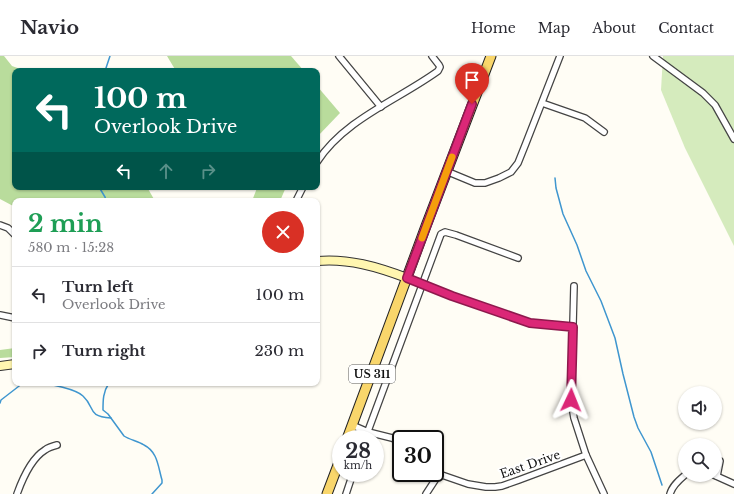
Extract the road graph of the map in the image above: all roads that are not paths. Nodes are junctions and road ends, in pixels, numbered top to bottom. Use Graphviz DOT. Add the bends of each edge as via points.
graph roads {
  1 [pos="338,56"];
  2 [pos="432,56"];
  3 [pos="491,56"];
  4 [pos="560,56"];
  5 [pos="653,56"];
  6 [pos="542,102"];
  7 [pos="381,107"];
  8 [pos="604,132"];
  9 [pos="734,139"];
  10 [pos="320,158"];
  11 [pos="446,171"];
  12 [pos="0,225"];
  13 [pos="12,231"];
  14 [pos="518,258"];
  15 [pos="320,260"];
  16 [pos="407,278"];
  17 [pos="422,284"];
  18 [pos="574,286"];
  19 [pos="0,315"];
  20 [pos="12,317"];
  21 [pos="573,327"];
  22 [pos="12,364"];
  23 [pos="0,366"];
  24 [pos="352,425"];
  25 [pos="351,430"];
  26 [pos="363,430"];
  27 [pos="369,430"];
  28 [pos="57,445"];
  29 [pos="586,455"];
  30 [pos="444,475"];
  31 [pos="722,479"];
  32 [pos="332,480"];
  33 [pos="350,482"];
  34 [pos="432,482"];
  35 [pos="678,482"];
  36 [pos="734,484"];
  37 [pos="17,494"];
  38 [pos="327,494"];
  39 [pos="346,494"];
  40 [pos="426,494"];
  41 [pos="604,494"];
  42 [pos="670,494"];
  1 -- 7 [label="street"];
  2 -- 7 [label="street" via="439,64 438,71"];
  3 -- 11 [label="main road, US 311"];
  4 -- 6 [label="street"];
  5 -- 9 [label="street" via="714,104"];
  6 -- 8 [label="street" via="585,118"];
  6 -- 11 [label="street" via="518,163 511,172 485,183 475,183"];
  7 -- 10 [label="street" via="343,133"];
  11 -- 16 [label="main road, US 311"];
  12 -- 13 [label="street"];
  14 -- 17 [label="street" via="446,232 440,236"];
  15 -- 16 [label="street" via="356,262"];
  16 -- 17 [label="street"];
  16 -- 24 [label="main road, US 311"];
  17 -- 21 [label="street" via="530,323"];
  17 -- 27 [label="street"];
  18 -- 21 [label="street"];
  19 -- 20 [label="street"];
  21 -- 29 [label="street" via="571,400"];
  22 -- 23 [label="street"];
  24 -- 25 [label="main road, US 311"];
  24 -- 26 [label="street"];
  28 -- 37 [label="street" via="47,448 38,456"];
  29 -- 30 [label="street, East Drive" via="495,487 476,486"];
  29 -- 41 [label="street"];
  31 -- 36 [label="street"];
  32 -- 38 [label="main road"];
  33 -- 39 [label="street"];
  34 -- 40 [label="street"];
  35 -- 42 [label="street"];
}
